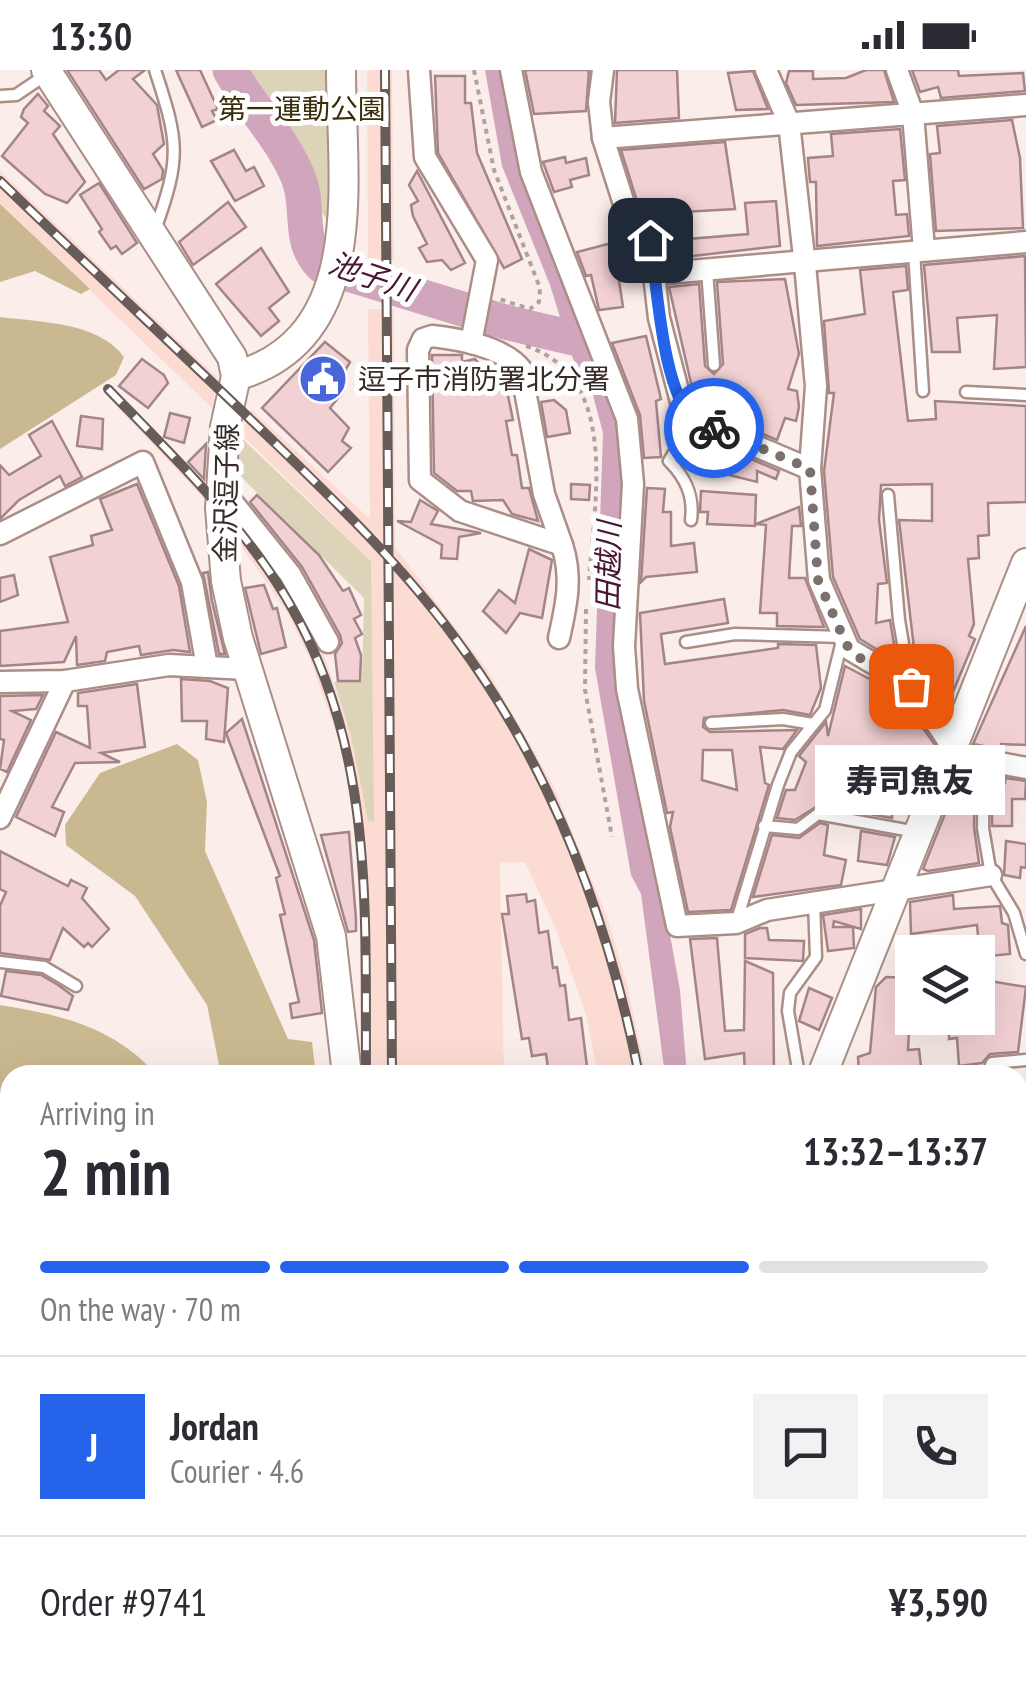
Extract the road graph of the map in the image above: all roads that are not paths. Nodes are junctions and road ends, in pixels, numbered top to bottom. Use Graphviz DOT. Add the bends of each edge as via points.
graph roads {
  1 [pos="155,70"];
  2 [pos="341,70"];
  3 [pos="419,70"];
  4 [pos="511,70"];
  5 [pos="603,70"];
  6 [pos="766,70"];
  7 [pos="897,70"];
  8 [pos="47,72"];
  9 [pos="0,96"];
  10 [pos="1026,105"];
  11 [pos="913,114"];
  12 [pos="789,124"];
  13 [pos="603,138"];
  14 [pos="153,236"];
  15 [pos="1026,242"];
  16 [pos="919,251"];
  17 [pos="802,261"];
  18 [pos="707,270"];
  19 [pos="655,274"];
  20 [pos="474,336"];
  21 [pos="714,365"];
  22 [pos="236,376"];
  23 [pos="922,390"];
  24 [pos="966,392"];
  25 [pos="1026,395"];
  26 [pos="694,420"];
  27 [pos="810,469"];
  28 [pos="221,488"];
  29 [pos="888,495"];
  30 [pos="690,520"];
  31 [pos="0,534"];
  32 [pos="562,545"];
  33 [pos="1026,563"];
  34 [pos="843,637"];
  35 [pos="559,638"];
  36 [pos="328,642"];
  37 [pos="686,642"];
  38 [pos="207,668"];
  39 [pos="247,670"];
  40 [pos="65,681"];
  41 [pos="0,682"];
  42 [pos="911,686"];
  43 [pos="711,723"];
  44 [pos="814,724"];
  45 [pos="952,751"];
  46 [pos="984,762"];
  47 [pos="1026,768"];
  48 [pos="0,818"];
  49 [pos="764,826"];
  50 [pos="918,832"];
  51 [pos="991,875"];
  52 [pos="894,890"];
  53 [pos="814,902"];
  54 [pos="736,924"];
  55 [pos="1026,954"];
  56 [pos="0,962"];
  57 [pos="76,986"];
  58 [pos="1026,1060"];
  59 [pos="346,1065"];
  60 [pos="797,1065"];
  61 [pos="826,1065"];
  62 [pos="991,1065"];
  1 -- 14 [label="lane" via="175,135 175,174"];
  2 -- 22 [label="main road" via="341,242 328,294 272,364"];
  3 -- 20 [label="street" via="421,144 487,260"];
  4 -- 54 [label="street" via="532,172 627,419 633,484 624,646 628,690 677,926"];
  5 -- 13 [label="street"];
  6 -- 12 [label="street"];
  7 -- 11 [label="street"];
  8 -- 9 [label="lane" via="16,95"];
  8 -- 14 [label="main road"];
  10 -- 11 [label="street"];
  11 -- 12 [label="street"];
  11 -- 16 [label="street"];
  12 -- 13 [label="street"];
  12 -- 17 [label="street"];
  13 -- 19 [label="street" via="625,208 650,240"];
  14 -- 22 [label="main road" via="219,333"];
  15 -- 16 [label="street"];
  16 -- 17 [label="street"];
  16 -- 23 [label="lane"];
  17 -- 18 [label="street"];
  17 -- 27 [label="street" via="816,386"];
  18 -- 19 [label="street"];
  18 -- 21 [label="lane"];
  19 -- 26 [label="street" via="680,402"];
  20 -- 32 [label="street" via="515,361 526,380 544,494"];
  20 -- 32 [label="street" via="432,336 418,350 420,480 460,511"];
  22 -- 28 [label="main road, 金沢逗子線"];
  24 -- 25 [label="lane"];
  26 -- 27 [label="street"];
  26 -- 30 [label="lane" via="669,461 684,476"];
  27 -- 34 [label="street" via="818,580"];
  28 -- 36 [label="street" via="290,574"];
  28 -- 39 [label="main road, 金沢逗子線" via="226,581"];
  29 -- 42 [label="lane"];
  31 -- 38 [label="street" via="143,462 192,582"];
  32 -- 35 [label="street" via="569,565"];
  33 -- 45 [label="main road"];
  34 -- 37 [label="lane" via="735,634"];
  34 -- 42 [label="street" via="865,662"];
  34 -- 44 [label="lane" via="825,710"];
  38 -- 39 [label="street"];
  38 -- 40 [label="street" via="169,665"];
  39 -- 59 [label="main road, 金沢逗子線" via="331,936"];
  40 -- 41 [label="street"];
  40 -- 48 [label="street"];
  42 -- 45 [label="street"];
  43 -- 44 [label="lane"];
  44 -- 49 [label="lane" via="791,752"];
  45 -- 46 [label="street"];
  45 -- 50 [label="main road"];
  46 -- 47 [label="street"];
  46 -- 51 [label="lane" via="983,828"];
  49 -- 50 [label="lane" via="798,828 818,814"];
  49 -- 54 [label="lane"];
  50 -- 52 [label="main road"];
  51 -- 52 [label="street"];
  51 -- 55 [label="lane" via="1014,913"];
  52 -- 53 [label="street"];
  52 -- 61 [label="main road"];
  53 -- 54 [label="street" via="767,910"];
  53 -- 60 [label="lane" via="816,957 790,993 788,1011"];
  56 -- 57 [label="lane" via="44,967"];
  58 -- 62 [label="lane"];
}
